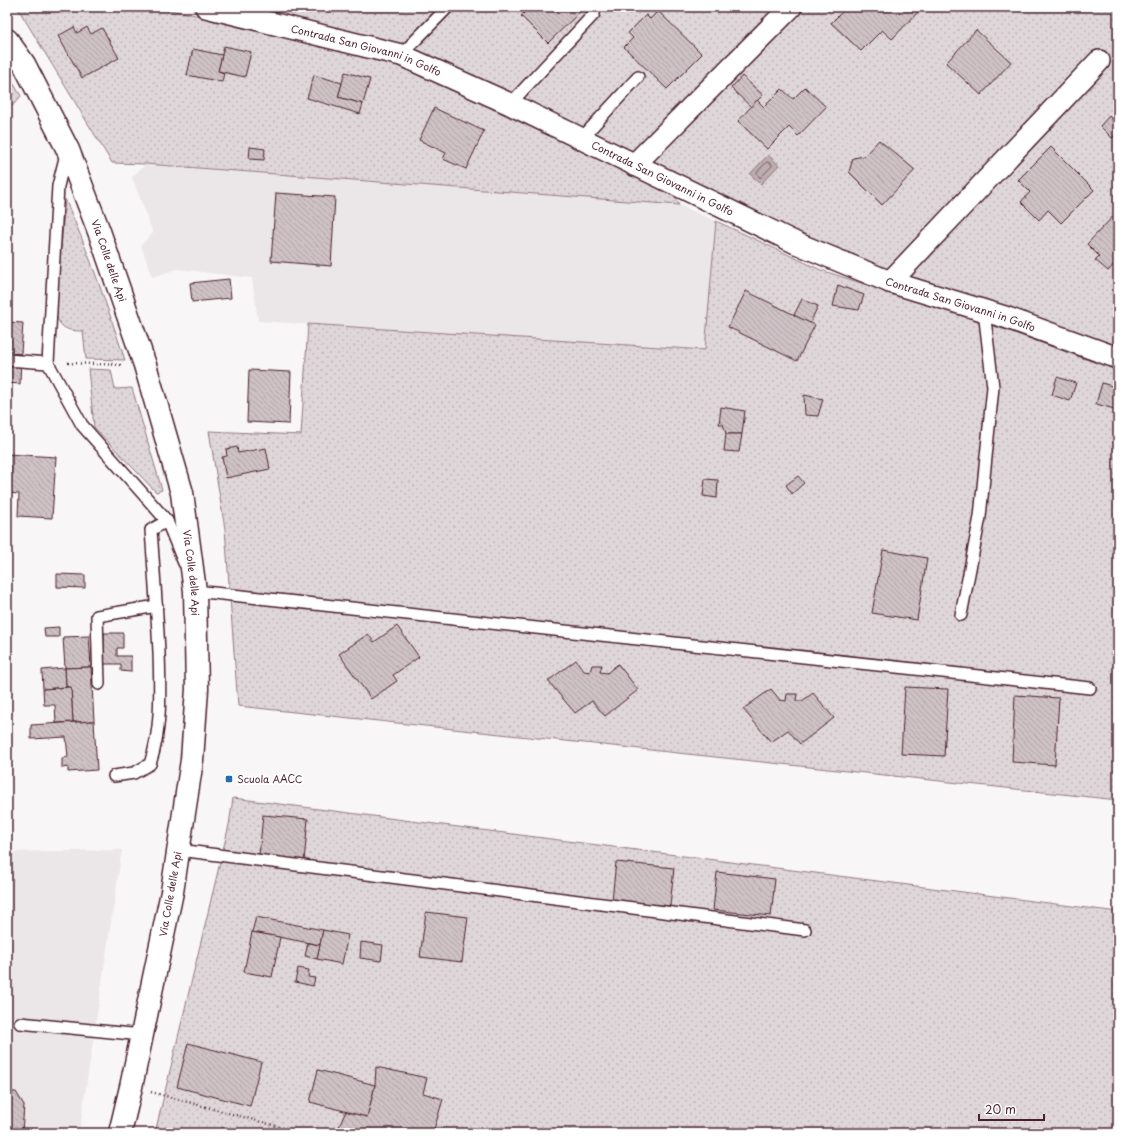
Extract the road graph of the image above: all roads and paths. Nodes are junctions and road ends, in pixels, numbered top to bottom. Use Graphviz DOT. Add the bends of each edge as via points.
graph roads {
  1 [pos="448,7"];
  2 [pos="595,7"];
  3 [pos="791,7"];
  4 [pos="219,8"];
  5 [pos="7,40"];
  6 [pos="401,55"];
  7 [pos="1099,61"];
  8 [pos="638,77"];
  9 [pos="510,104"];
  10 [pos="581,139"];
  11 [pos="68,150"];
  12 [pos="634,165"];
  13 [pos="890,282"];
  14 [pos="984,311"];
  15 [pos="1118,358"];
  16 [pos="7,360"];
  17 [pos="48,363"];
  18 [pos="145,365"];
  19 [pos="167,521"];
  20 [pos="195,591"];
  21 [pos="157,606"];
  22 [pos="961,615"];
  23 [pos="99,684"];
  24 [pos="1090,688"];
  25 [pos="114,776"];
  26 [pos="179,850"];
  27 [pos="805,930"];
  28 [pos="20,1023"];
  29 [pos="142,1034"];
  30 [pos="131,1087"];
  31 [pos="120,1133"];
  32 [pos="302,1133"];
  1 -- 6 [label="lane"];
  2 -- 9 [label="lane" via="594,14"];
  3 -- 12 [label="street"];
  4 -- 6 [label="street, Contrada San Giovanni in Golfo"];
  5 -- 11 [label="main road, Via Colle delle Api" via="24,64"];
  6 -- 9 [label="street, Contrada San Giovanni in Golfo"];
  7 -- 13 [label="street"];
  8 -- 10 [label="lane"];
  9 -- 10 [label="street, Contrada San Giovanni in Golfo"];
  10 -- 12 [label="street, Contrada San Giovanni in Golfo"];
  11 -- 17 [label="lane" via="58,186"];
  11 -- 18 [label="main road, Via Colle delle Api"];
  12 -- 13 [label="street, Contrada San Giovanni in Golfo" via="796,244"];
  13 -- 14 [label="street, Contrada San Giovanni in Golfo"];
  14 -- 15 [label="street, Contrada San Giovanni in Golfo"];
  14 -- 22 [label="lane" via="993,387 980,517"];
  16 -- 17 [label="lane"];
  17 -- 18 [label="path"];
  17 -- 19 [label="lane" via="82,425"];
  18 -- 20 [label="main road, Via Colle delle Api" via="182,493"];
  19 -- 20 [label="lane"];
  19 -- 21 [label="lane" via="151,530"];
  20 -- 24 [label="lane"];
  20 -- 26 [label="main road, Via Colle delle Api" via="196,697 192,760"];
  21 -- 23 [label="lane" via="97,616"];
  21 -- 25 [label="lane" via="160,689 156,747 150,764 134,773"];
  26 -- 27 [label="lane"];
  26 -- 29 [label="main road, Via Colle delle Api"];
  28 -- 29 [label="lane"];
  29 -- 30 [label="main road, Via Colle delle Api"];
  30 -- 31 [label="main road, Via Colle delle Api"];
  30 -- 32 [label="path"];
}
